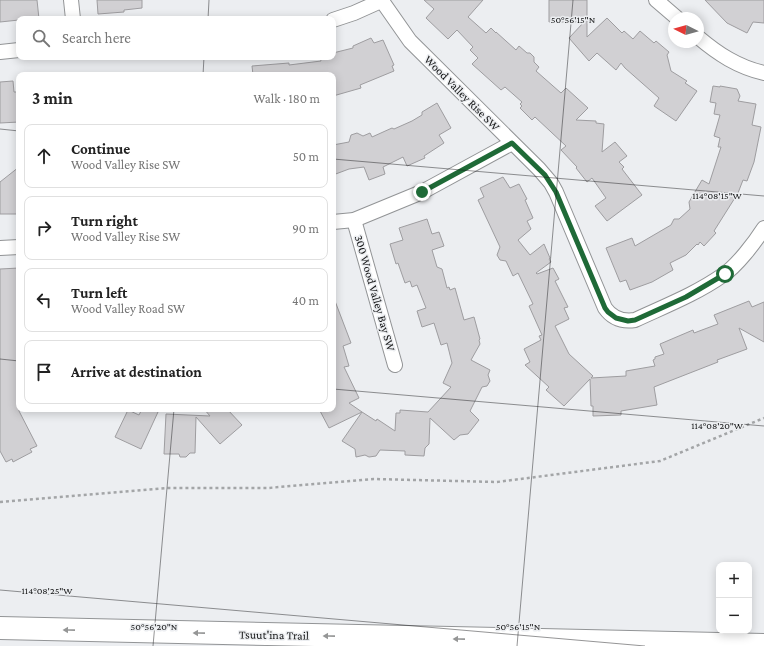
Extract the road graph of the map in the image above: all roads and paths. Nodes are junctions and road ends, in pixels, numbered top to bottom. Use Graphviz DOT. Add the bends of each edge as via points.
graph roads {
  1 [pos="71,0"];
  2 [pos="382,0"];
  3 [pos="656,0"];
  4 [pos="670,12"];
  5 [pos="73,16"];
  6 [pos="336,19"];
  7 [pos="704,41"];
  8 [pos="16,50"];
  9 [pos="0,52"];
  10 [pos="764,73"];
  11 [pos="512,143"];
  12 [pos="354,220"];
  13 [pos="336,222"];
  14 [pos="764,228"];
  15 [pos="16,247"];
  16 [pos="0,248"];
  17 [pos="396,365"];
  18 [pos="764,418"];
  19 [pos="0,502"];
  20 [pos="0,628"];
  21 [pos="764,645"];
  1 -- 5 [label="street"];
  2 -- 6 [label="street"];
  2 -- 11 [label="street, Wood Valley Rise SW" via="410,41"];
  3 -- 4 [label="street"];
  7 -- 10 [label="street" via="732,62"];
  8 -- 9 [label="street"];
  11 -- 12 [label="street" via="422,192"];
  11 -- 14 [label="street, Wood Valley Rise SW" via="545,175 556,192 605,308 616,318 635,320 686,297 725,274"];
  12 -- 13 [label="street"];
  12 -- 17 [label="street, 300 Wood Valley Bay SW"];
  15 -- 16 [label="street"];
  18 -- 19 [label="path" via="660,461 497,482 374,479 268,488 166,488"];
  21 -- 20 [label="highway, Tsuut'ina Trail, one-way"];
}
